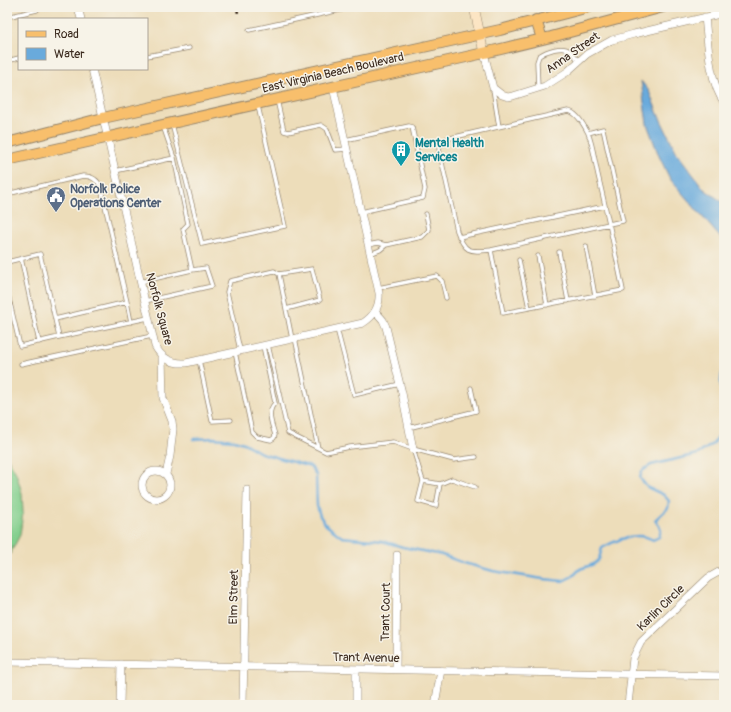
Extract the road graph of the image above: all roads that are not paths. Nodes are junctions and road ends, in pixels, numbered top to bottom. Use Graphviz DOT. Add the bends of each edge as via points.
graph roads {
  1 [pos="78,7"];
  2 [pos="354,7"];
  3 [pos="474,7"];
  4 [pos="589,7"];
  5 [pos="663,7"];
  6 [pos="37,10"];
  7 [pos="724,13"];
  8 [pos="7,17"];
  9 [pos="705,17"];
  10 [pos="81,18"];
  11 [pos="536,20"];
  12 [pos="249,30"];
  13 [pos="480,34"];
  14 [pos="542,39"];
  15 [pos="189,48"];
  16 [pos="484,53"];
  17 [pos="148,56"];
  18 [pos="18,58"];
  19 [pos="7,61"];
  20 [pos="579,61"];
  21 [pos="92,70"];
  22 [pos="333,87"];
  23 [pos="493,88"];
  24 [pos="538,89"];
  25 [pos="277,99"];
  26 [pos="724,102"];
  27 [pos="258,103"];
  28 [pos="103,118"];
  29 [pos="167,124"];
  30 [pos="498,127"];
  31 [pos="588,133"];
  32 [pos="107,137"];
  33 [pos="345,140"];
  34 [pos="7,143"];
  35 [pos="347,149"];
  36 [pos="174,158"];
  37 [pos="7,160"];
  38 [pos="115,171"];
  39 [pos="7,194"];
  40 [pos="605,206"];
  41 [pos="361,212"];
  42 [pos="426,214"];
  43 [pos="609,224"];
  44 [pos="459,236"];
  45 [pos="368,245"];
  46 [pos="386,245"];
  47 [pos="586,246"];
  48 [pos="491,250"];
  49 [pos="558,252"];
  50 [pos="370,254"];
  51 [pos="538,256"];
  52 [pos="21,258"];
  53 [pos="519,260"];
  54 [pos="7,262"];
  55 [pos="192,270"];
  56 [pos="279,274"];
  57 [pos="140,282"];
  58 [pos="378,288"];
  59 [pos="7,290"];
  60 [pos="595,296"];
  61 [pos="446,298"];
  62 [pos="568,301"];
  63 [pos="127,302"];
  64 [pos="145,302"];
  65 [pos="547,305"];
  66 [pos="529,308"];
  67 [pos="286,309"];
  68 [pos="375,311"];
  69 [pos="148,318"];
  70 [pos="55,319"];
  71 [pos="131,322"];
  72 [pos="337,329"];
  73 [pos="152,336"];
  74 [pos="59,338"];
  75 [pos="294,339"];
  76 [pos="39,342"];
  77 [pos="265,345"];
  78 [pos="238,351"];
  79 [pos="162,356"];
  80 [pos="199,360"];
  81 [pos="21,364"];
  82 [pos="400,384"];
  83 [pos="471,388"];
  84 [pos="231,420"];
  85 [pos="408,428"];
  86 [pos="318,448"];
  87 [pos="413,449"];
  88 [pos="476,457"];
  89 [pos="166,474"];
  90 [pos="423,481"];
  91 [pos="440,484"];
  92 [pos="475,487"];
  93 [pos="247,490"];
  94 [pos="397,555"];
  95 [pos="724,569"];
  96 [pos="7,662"];
  97 [pos="121,664"];
  98 [pos="243,667"];
  99 [pos="356,669"];
  100 [pos="396,669"];
  101 [pos="441,670"];
  102 [pos="632,674"];
  103 [pos="724,676"];
  104 [pos="120,705"];
  105 [pos="243,705"];
  106 [pos="356,705"];
  107 [pos="435,705"];
  108 [pos="628,705"];
  1 -- 10 [label="street"];
  2 -- 12 [label="lane"];
  3 -- 13 [label="main road"];
  4 -- 11 [label="main road, East Virginia Beach Boulevard"];
  5 -- 14 [label="main road, East Virginia Beach Boulevard"];
  6 -- 8 [label="lane"];
  7 -- 9 [label="street, Anna Street"];
  9 -- 20 [label="street, Anna Street" via="612,40"];
  9 -- 26 [label="street" via="714,80"];
  11 -- 13 [label="main road, East Virginia Beach Boulevard"];
  11 -- 14 [label="main road"];
  13 -- 16 [label="main road"];
  13 -- 28 [label="main road, East Virginia Beach Boulevard"];
  14 -- 16 [label="main road, East Virginia Beach Boulevard"];
  15 -- 17 [label="lane"];
  16 -- 22 [label="main road, East Virginia Beach Boulevard"];
  16 -- 23 [label="street"];
  18 -- 19 [label="lane"];
  20 -- 24 [label="street, Anna Street" via="558,78"];
  20 -- 24 [label="lane" via="566,49 545,52 539,56"];
  21 -- 28 [label="street, Norfolk Square"];
  22 -- 25 [label="main road, East Virginia Beach Boulevard"];
  22 -- 33 [label="street"];
  23 -- 24 [label="street, Anna Street" via="508,97"];
  23 -- 30 [label="lane"];
  25 -- 27 [label="main road, East Virginia Beach Boulevard"];
  25 -- 35 [label="lane" via="284,131 321,126 327,129 335,150"];
  27 -- 29 [label="main road, East Virginia Beach Boulevard"];
  27 -- 29 [label="lane" via="285,226 202,244"];
  28 -- 32 [label="street, Norfolk Square"];
  28 -- 34 [label="main road, East Virginia Beach Boulevard"];
  29 -- 32 [label="main road, East Virginia Beach Boulevard"];
  29 -- 36 [label="lane"];
  30 -- 31 [label="lane" via="568,111 576,114"];
  30 -- 44 [label="lane" via="446,139 438,149"];
  31 -- 40 [label="lane"];
  31 -- 43 [label="lane" via="602,129 609,158 623,221"];
  32 -- 37 [label="main road, East Virginia Beach Boulevard"];
  32 -- 38 [label="street, Norfolk Square"];
  33 -- 35 [label="street"];
  33 -- 41 [label="lane" via="412,127 425,189 423,198"];
  35 -- 41 [label="street"];
  36 -- 38 [label="lane"];
  36 -- 55 [label="lane" via="188,224 183,229"];
  38 -- 57 [label="street, Norfolk Square"];
  39 -- 63 [label="lane" via="83,176 99,182"];
  40 -- 43 [label="lane"];
  40 -- 44 [label="lane"];
  41 -- 45 [label="street"];
  42 -- 46 [label="lane" via="430,230 422,236"];
  43 -- 48 [label="lane"];
  43 -- 60 [label="lane" via="622,290"];
  44 -- 48 [label="lane" via="461,243 468,250"];
  45 -- 46 [label="lane"];
  45 -- 50 [label="street"];
  46 -- 50 [label="lane"];
  47 -- 60 [label="lane"];
  48 -- 66 [label="lane" via="503,313"];
  49 -- 62 [label="lane"];
  50 -- 58 [label="street"];
  51 -- 65 [label="lane"];
  52 -- 54 [label="lane"];
  52 -- 70 [label="lane" via="40,254"];
  52 -- 76 [label="lane"];
  53 -- 66 [label="lane"];
  55 -- 57 [label="lane"];
  55 -- 64 [label="lane" via="206,268 212,286"];
  56 -- 67 [label="lane"];
  56 -- 67 [label="lane" via="312,268 320,300"];
  56 -- 78 [label="lane" via="274,271 230,281 226,292"];
  57 -- 64 [label="street, Norfolk Square"];
  58 -- 61 [label="lane" via="438,276 442,281"];
  58 -- 68 [label="street" via="379,297"];
  59 -- 76 [label="lane" via="20,346"];
  60 -- 62 [label="lane"];
  62 -- 65 [label="lane"];
  63 -- 70 [label="lane"];
  63 -- 71 [label="lane"];
  64 -- 69 [label="street, Norfolk Square"];
  65 -- 66 [label="lane"];
  67 -- 75 [label="lane"];
  68 -- 72 [label="street, Norfolk Square" via="363,323"];
  68 -- 82 [label="street" via="386,327"];
  69 -- 71 [label="lane"];
  69 -- 73 [label="street, Norfolk Square"];
  70 -- 74 [label="lane"];
  71 -- 74 [label="lane"];
  72 -- 75 [label="street, Norfolk Square"];
  72 -- 82 [label="lane" via="354,395"];
  73 -- 79 [label="street, Norfolk Square"];
  73 -- 81 [label="lane"];
  74 -- 76 [label="lane"];
  75 -- 77 [label="street, Norfolk Square"];
  75 -- 86 [label="lane"];
  77 -- 78 [label="street, Norfolk Square"];
  77 -- 78 [label="lane" via="275,403 269,413 275,435 271,440 257,437 252,432"];
  77 -- 86 [label="lane" via="288,433"];
  78 -- 80 [label="street, Norfolk Square"];
  79 -- 80 [label="street, Norfolk Square" via="179,363"];
  79 -- 89 [label="street" via="163,398 173,429"];
  80 -- 84 [label="lane" via="212,421"];
  82 -- 85 [label="street"];
  83 -- 85 [label="lane" via="476,411"];
  85 -- 87 [label="street"];
  86 -- 87 [label="lane" via="326,452 393,442"];
  87 -- 88 [label="lane" via="454,460"];
  87 -- 90 [label="lane"];
  89 -- 89 [label="street" via="152,472 144,478 142,487 147,496 155,499 168,494 170,484"];
  90 -- 91 [label="lane"];
  90 -- 91 [label="lane" via="418,501 436,506"];
  91 -- 92 [label="lane" via="452,479"];
  93 -- 98 [label="street, Elm Street"];
  94 -- 100 [label="street, Trant Court"];
  95 -- 102 [label="street, Karlin Circle" via="708,578 641,642 633,658"];
  96 -- 97 [label="street, Trant Avenue"];
  97 -- 98 [label="street, Trant Avenue"];
  97 -- 104 [label="street"];
  98 -- 99 [label="street, Trant Avenue"];
  98 -- 105 [label="street, Elm Street"];
  99 -- 100 [label="street, Trant Avenue"];
  99 -- 106 [label="street"];
  100 -- 101 [label="street, Trant Avenue"];
  101 -- 102 [label="street, Trant Avenue"];
  101 -- 107 [label="street"];
  102 -- 103 [label="street, Trant Avenue"];
  102 -- 108 [label="street, Karlin Circle"];
}
